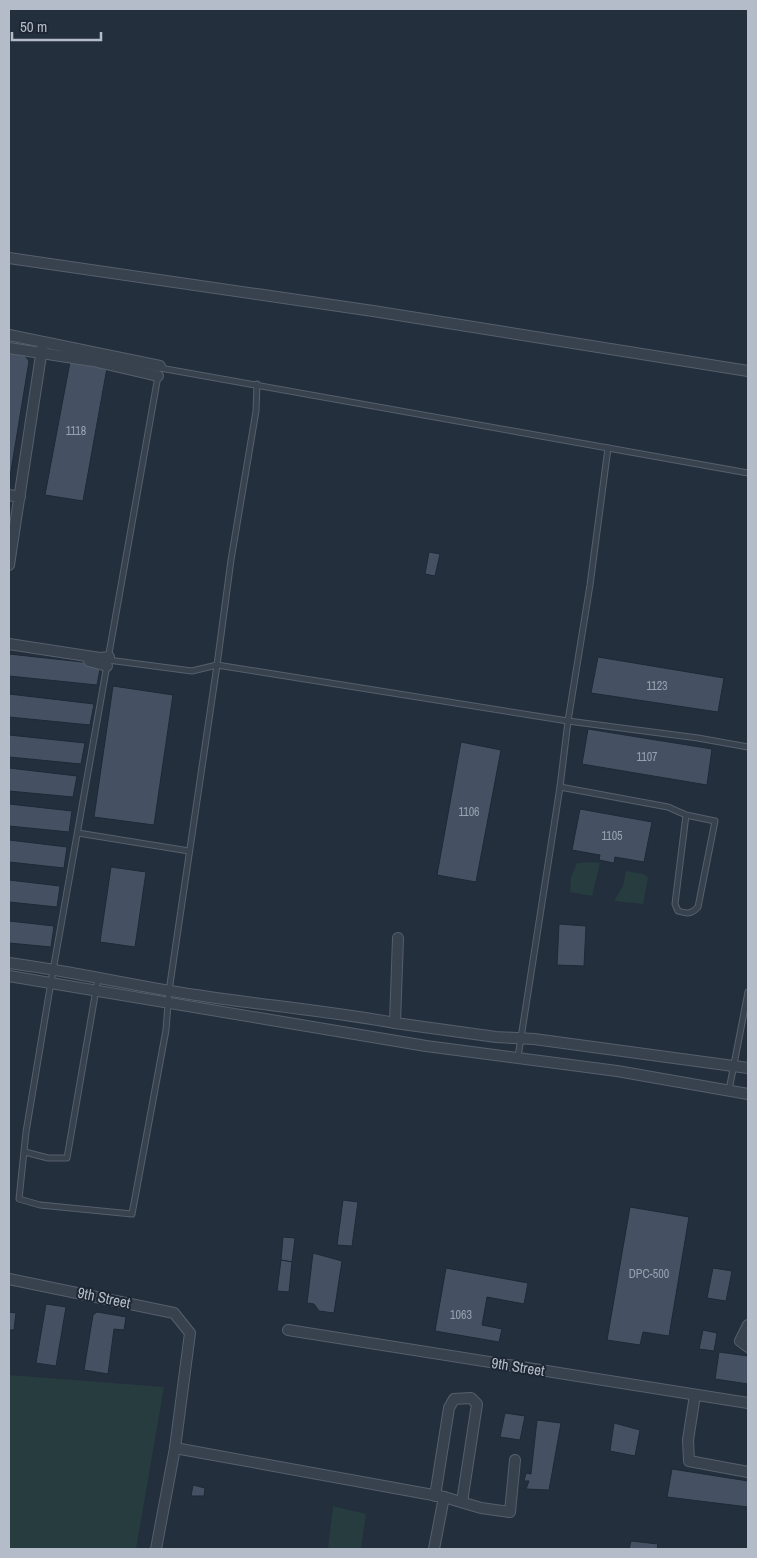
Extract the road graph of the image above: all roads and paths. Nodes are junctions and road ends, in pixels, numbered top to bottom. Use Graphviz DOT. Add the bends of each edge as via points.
graph roads {
  1 [pos="9,258"];
  2 [pos="9,336"];
  3 [pos="40,341"];
  4 [pos="9,348"];
  5 [pos="39,353"];
  6 [pos="159,371"];
  7 [pos="748,371"];
  8 [pos="257,384"];
  9 [pos="608,448"];
  10 [pos="748,473"];
  11 [pos="14,500"];
  12 [pos="9,536"];
  13 [pos="9,565"];
  14 [pos="9,644"];
  15 [pos="9,651"];
  16 [pos="108,661"];
  17 [pos="217,665"];
  18 [pos="568,721"];
  19 [pos="748,747"];
  20 [pos="560,787"];
  21 [pos="686,815"];
  22 [pos="78,833"];
  23 [pos="190,851"];
  24 [pos="398,938"];
  25 [pos="9,962"];
  26 [pos="54,968"];
  27 [pos="9,976"];
  28 [pos="98,977"];
  29 [pos="51,982"];
  30 [pos="96,990"];
  31 [pos="168,991"];
  32 [pos="748,992"];
  33 [pos="167,1003"];
  34 [pos="395,1023"];
  35 [pos="520,1037"];
  36 [pos="518,1057"];
  37 [pos="735,1066"];
  38 [pos="748,1068"];
  39 [pos="730,1090"];
  40 [pos="748,1094"];
  41 [pos="24,1152"];
  42 [pos="9,1279"];
  43 [pos="748,1325"];
  44 [pos="288,1330"];
  45 [pos="748,1348"];
  46 [pos="695,1395"];
  47 [pos="748,1403"];
  48 [pos="175,1448"];
  49 [pos="515,1460"];
  50 [pos="748,1472"];
  51 [pos="440,1496"];
  52 [pos="462,1502"];
  53 [pos="156,1549"];
  54 [pos="434,1549"];
  1 -- 7 [label="street" via="373,311"];
  2 -- 3 [label="street"];
  3 -- 5 [label="street"];
  3 -- 6 [label="street"];
  4 -- 5 [label="street"];
  5 -- 6 [label="street"];
  5 -- 11 [label="street"];
  6 -- 8 [label="lane"];
  6 -- 16 [label="lane"];
  8 -- 9 [label="lane"];
  8 -- 17 [label="lane" via="256,411"];
  9 -- 10 [label="lane"];
  9 -- 18 [label="lane"];
  11 -- 12 [label="street"];
  11 -- 13 [label="street"];
  14 -- 16 [label="street"];
  15 -- 16 [label="street"];
  16 -- 17 [label="lane" via="192,671"];
  16 -- 22 [label="lane"];
  17 -- 18 [label="lane"];
  17 -- 23 [label="lane"];
  18 -- 19 [label="lane"];
  18 -- 20 [label="lane"];
  20 -- 21 [label="lane" via="668,807"];
  20 -- 35 [label="lane"];
  21 -- 21 [label="lane" via="675,904 678,911 687,914 698,907 715,821"];
  22 -- 23 [label="lane"];
  22 -- 26 [label="lane"];
  23 -- 31 [label="lane"];
  24 -- 34 [label="street"];
  25 -- 26 [label="street"];
  26 -- 28 [label="street"];
  26 -- 29 [label="lane"];
  27 -- 29 [label="street"];
  28 -- 30 [label="lane"];
  28 -- 31 [label="street"];
  29 -- 30 [label="street"];
  29 -- 41 [label="lane"];
  30 -- 33 [label="street"];
  30 -- 41 [label="lane" via="67,1158 48,1158"];
  31 -- 33 [label="lane"];
  31 -- 34 [label="street"];
  32 -- 37 [label="lane"];
  33 -- 36 [label="street" via="426,1046"];
  33 -- 41 [label="lane" via="166,1030 132,1214 19,1199"];
  34 -- 35 [label="street" via="496,1037"];
  35 -- 36 [label="lane"];
  35 -- 37 [label="street"];
  36 -- 39 [label="street"];
  37 -- 38 [label="street"];
  37 -- 39 [label="lane"];
  39 -- 40 [label="street"];
  42 -- 48 [label="street, 9th Street" via="174,1313 190,1333"];
  43 -- 45 [label="street" via="740,1341"];
  44 -- 46 [label="street, 9th Street"];
  46 -- 47 [label="street, 9th Street"];
  46 -- 50 [label="street" via="688,1440 689,1461"];
  48 -- 51 [label="street"];
  48 -- 53 [label="street"];
  49 -- 52 [label="street" via="510,1512"];
  51 -- 52 [label="street"];
  51 -- 52 [label="street" via="449,1408 454,1399 471,1398 477,1404"];
  51 -- 54 [label="street"];
}
